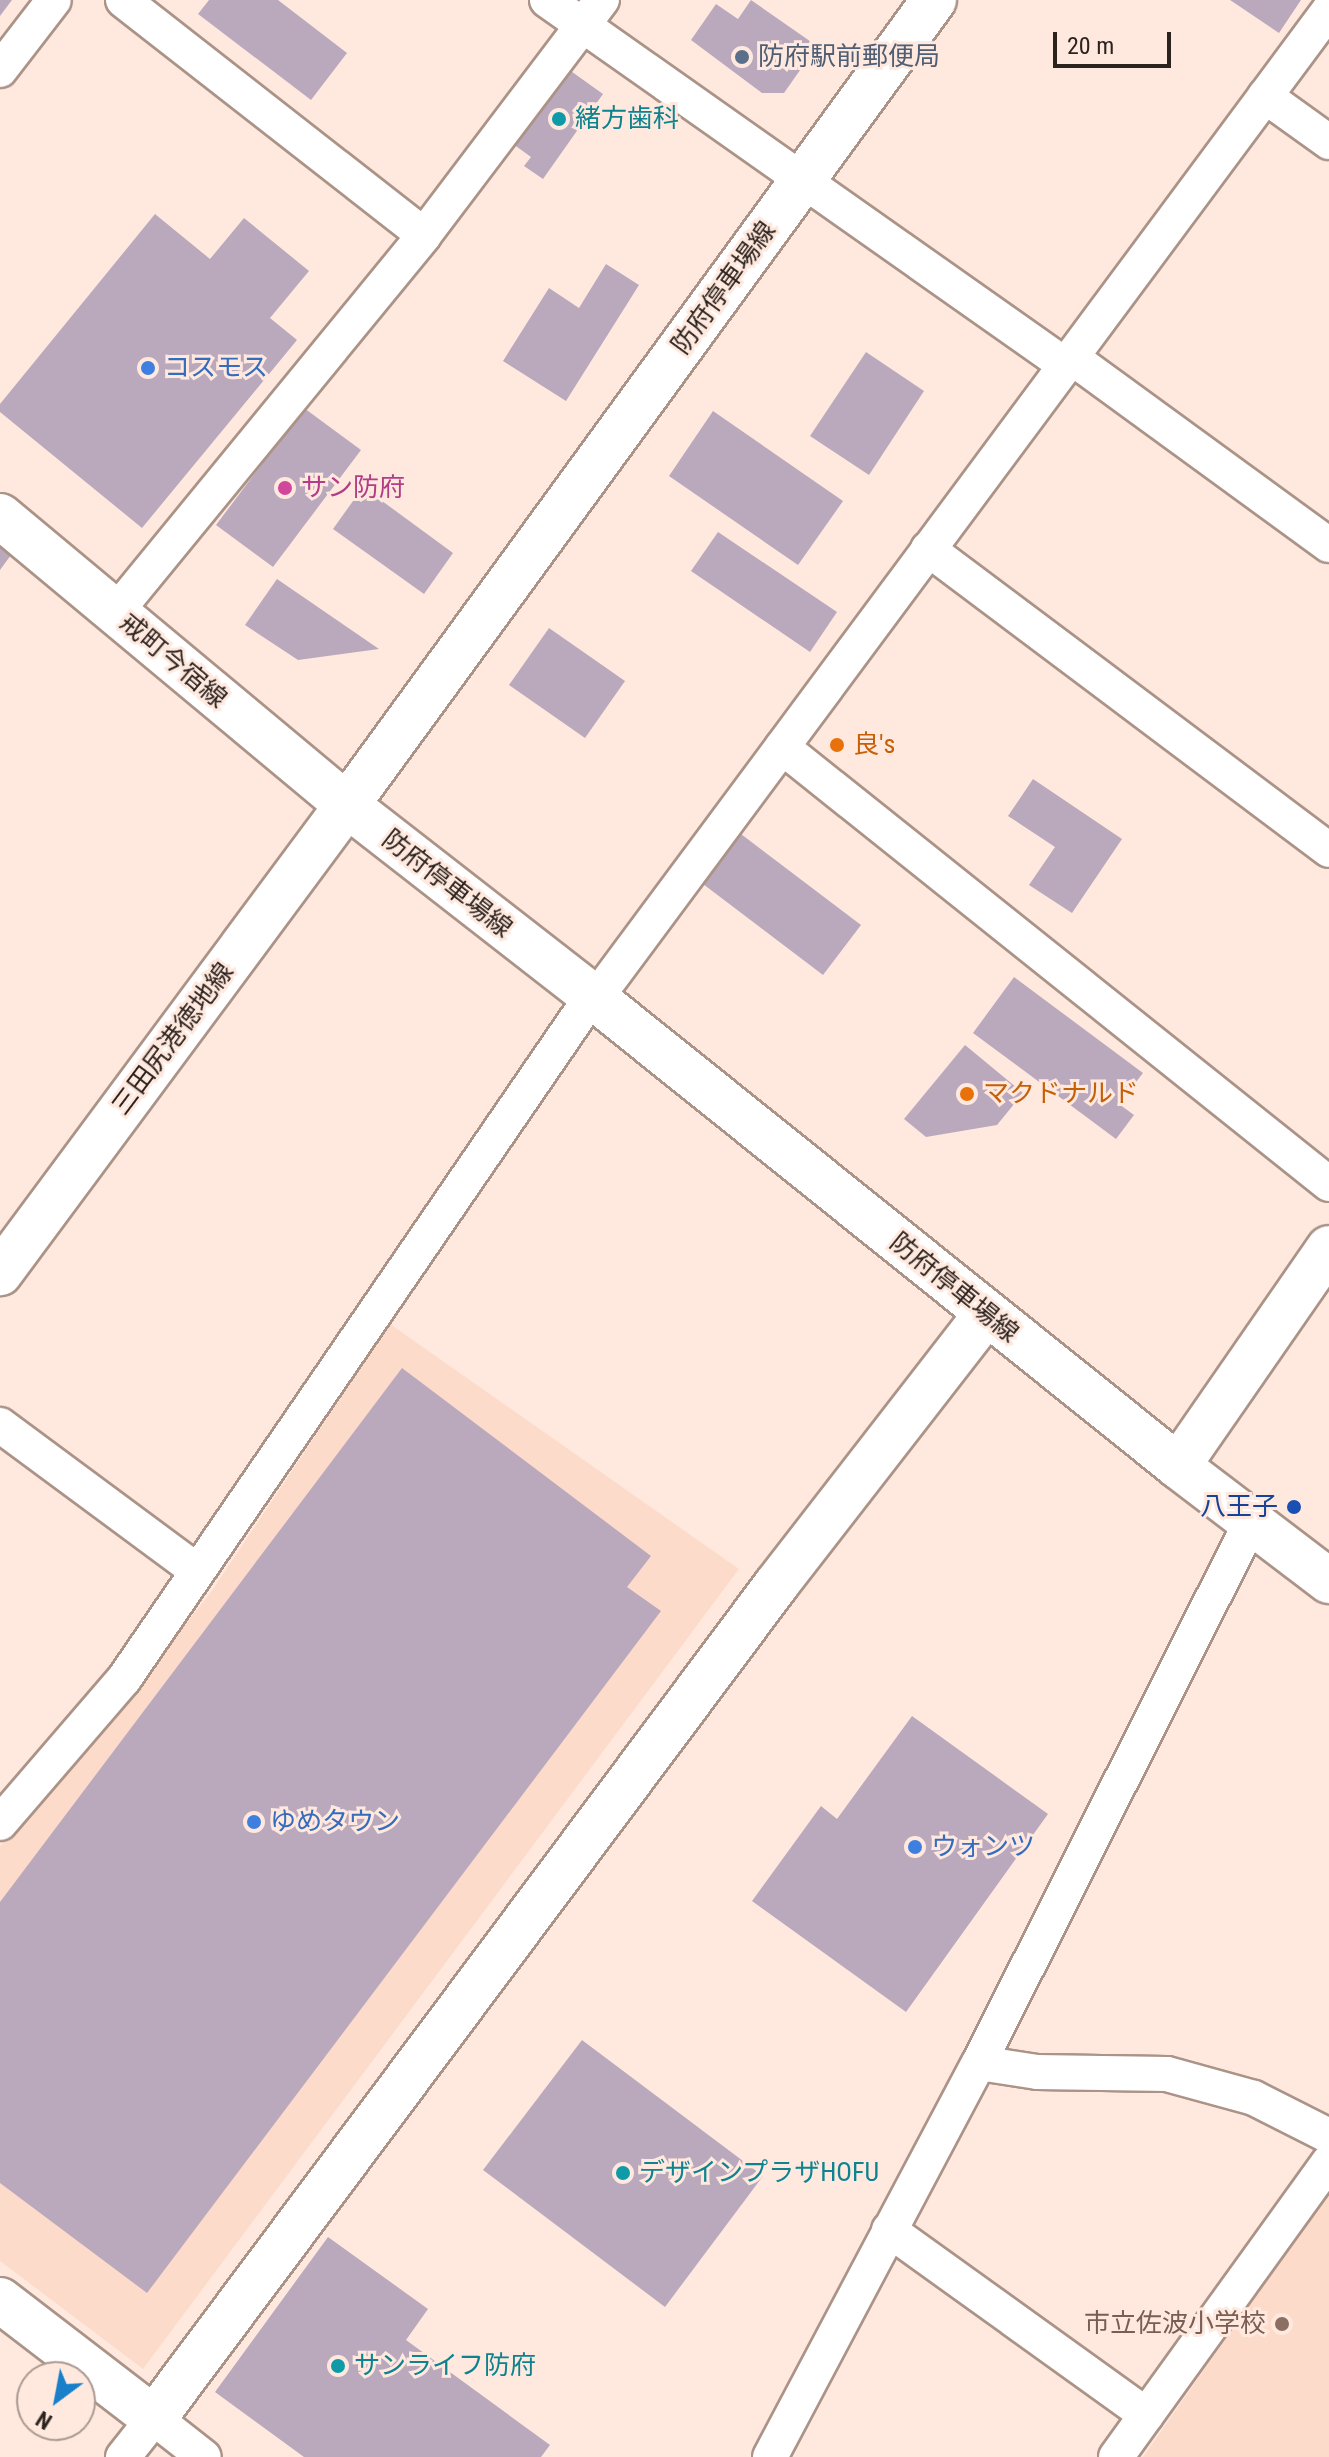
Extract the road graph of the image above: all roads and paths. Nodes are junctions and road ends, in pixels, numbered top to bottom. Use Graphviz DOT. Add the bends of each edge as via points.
graph roads {
  1 [pos="54,0"];
  2 [pos="123,0"];
  3 [pos="547,0"];
  4 [pos="934,0"];
  5 [pos="1329,10"];
  6 [pos="592,13"];
  7 [pos="0,70"];
  8 [pos="1265,96"];
  9 [pos="1329,142"];
  10 [pos="802,181"];
  11 [pos="424,235"];
  12 [pos="1068,361"];
  13 [pos="0,516"];
  14 [pos="1329,545"];
  15 [pos="928,549"];
  16 [pos="115,613"];
  17 [pos="782,747"];
  18 [pos="347,805"];
  19 [pos="1329,850"];
  20 [pos="601,988"];
  21 [pos="1329,1184"];
  22 [pos="1329,1248"];
  23 [pos="0,1273"];
  24 [pos="986,1314"];
  25 [pos="0,1425"];
  26 [pos="1178,1466"];
  27 [pos="1252,1520"];
  28 [pos="197,1571"];
  29 [pos="1329,1581"];
  30 [pos="0,1823"];
  31 [pos="979,2063"];
  32 [pos="1329,2136"];
  33 [pos="1329,2162"];
  34 [pos="889,2230"];
  35 [pos="0,2300"];
  36 [pos="1146,2415"];
  37 [pos="154,2418"];
  38 [pos="123,2457"];
  39 [pos="204,2457"];
  40 [pos="770,2457"];
  41 [pos="1116,2457"];
  1 -- 7 [label="street"];
  2 -- 11 [label="street"];
  3 -- 6 [label="street"];
  4 -- 10 [label="main road, 防府停車場線"];
  5 -- 8 [label="street"];
  6 -- 10 [label="street"];
  6 -- 11 [label="street"];
  8 -- 9 [label="street"];
  8 -- 12 [label="street"];
  10 -- 12 [label="street"];
  10 -- 18 [label="main road, 防府停車場線"];
  11 -- 16 [label="street"];
  12 -- 14 [label="street"];
  12 -- 15 [label="street"];
  13 -- 16 [label="main road, 戒町今宿線"];
  15 -- 17 [label="street"];
  15 -- 19 [label="street"];
  16 -- 18 [label="main road, 戒町今宿線"];
  17 -- 20 [label="street"];
  17 -- 21 [label="street"];
  18 -- 20 [label="main road, 防府停車場線"];
  18 -- 23 [label="main road, 三田尻港徳地線"];
  20 -- 24 [label="main road, 防府停車場線"];
  20 -- 28 [label="street"];
  22 -- 26 [label="main road"];
  24 -- 26 [label="main road, 防府停車場線"];
  24 -- 37 [label="main road" via="776,1585"];
  25 -- 28 [label="street"];
  26 -- 27 [label="main road, 防府停車場線"];
  27 -- 29 [label="main road, 防府停車場線"];
  27 -- 31 [label="street"];
  28 -- 30 [label="street" via="124,1679"];
  31 -- 32 [label="street" via="1037,2072 1167,2074 1254,2098"];
  31 -- 34 [label="street"];
  33 -- 36 [label="street"];
  34 -- 36 [label="street"];
  34 -- 40 [label="street"];
  35 -- 37 [label="main road"];
  36 -- 41 [label="street"];
  37 -- 38 [label="street"];
  37 -- 39 [label="street"];
}
